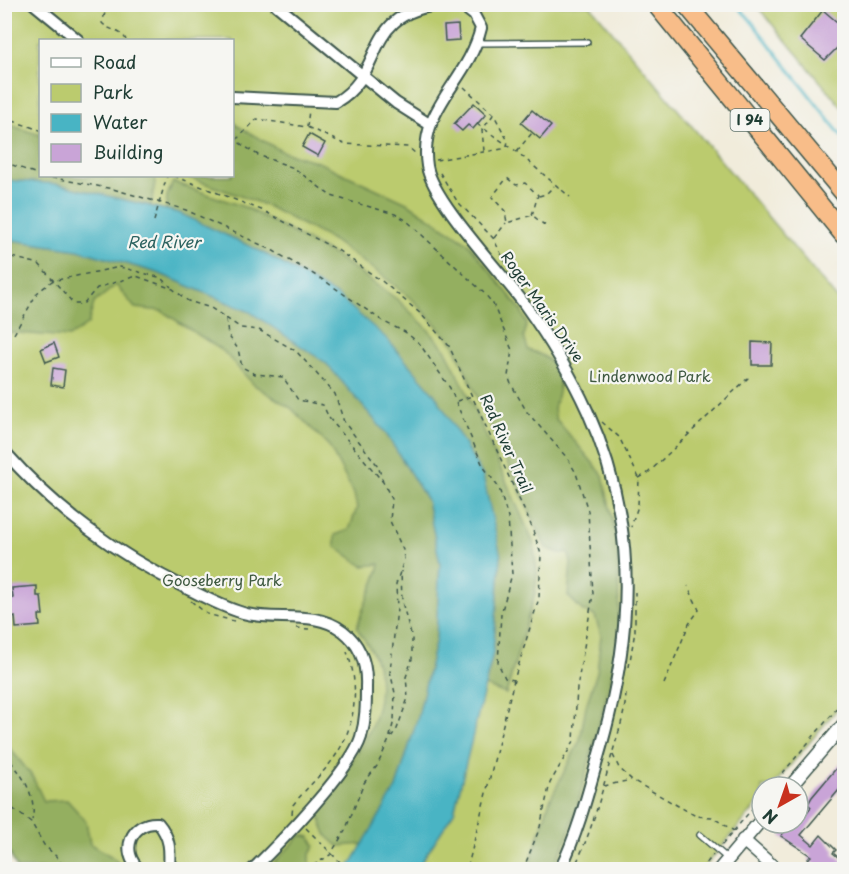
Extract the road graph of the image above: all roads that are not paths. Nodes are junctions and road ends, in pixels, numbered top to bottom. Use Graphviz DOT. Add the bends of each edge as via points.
graph roads {
  1 [pos="34,4"];
  2 [pos="275,4"];
  3 [pos="445,4"];
  4 [pos="460,4"];
  5 [pos="656,4"];
  6 [pos="686,4"];
  7 [pos="77,39"];
  8 [pos="587,42"];
  9 [pos="477,43"];
  10 [pos="363,76"];
  11 [pos="844,82"];
  12 [pos="844,96"];
  13 [pos="234,97"];
  14 [pos="429,124"];
  15 [pos="844,193"];
  16 [pos="844,235"];
  17 [pos="4,451"];
  18 [pos="844,724"];
  19 [pos="800,775"];
  20 [pos="750,833"];
  21 [pos="700,835"];
  22 [pos="744,840"];
  23 [pos="728,859"];
  24 [pos="140,870"];
  25 [pos="169,870"];
  26 [pos="252,870"];
  27 [pos="560,870"];
  28 [pos="719,870"];
  29 [pos="777,870"];
  1 -- 7 [label="street"];
  2 -- 10 [label="street"];
  3 -- 10 [label="street" via="425,6 406,14 384,31"];
  4 -- 9 [label="street" via="474,15 481,28"];
  5 -- 16 [label="highway, I 94"];
  6 -- 15 [label="highway, I 94"];
  8 -- 9 [label="lane"];
  9 -- 14 [label="street, Roger Maris Drive" via="471,60"];
  10 -- 13 [label="street" via="348,95 336,102"];
  10 -- 14 [label="street"];
  11 -- 12 [label="lane"];
  14 -- 27 [label="street, Roger Maris Drive" via="429,176 448,208 506,278 567,366 616,489 626,577 623,648 611,715 587,803"];
  17 -- 26 [label="street" via="91,533 168,578 246,614 329,622 356,643 366,675 361,738 342,770"];
  18 -- 19 [label="street"];
  20 -- 22 [label="street"];
  21 -- 23 [label="lane"];
  22 -- 23 [label="street"];
  22 -- 29 [label="street"];
  23 -- 28 [label="street"];
  24 -- 25 [label="street" via="129,852 130,838 136,828 147,822 158,824 167,834"];
}
